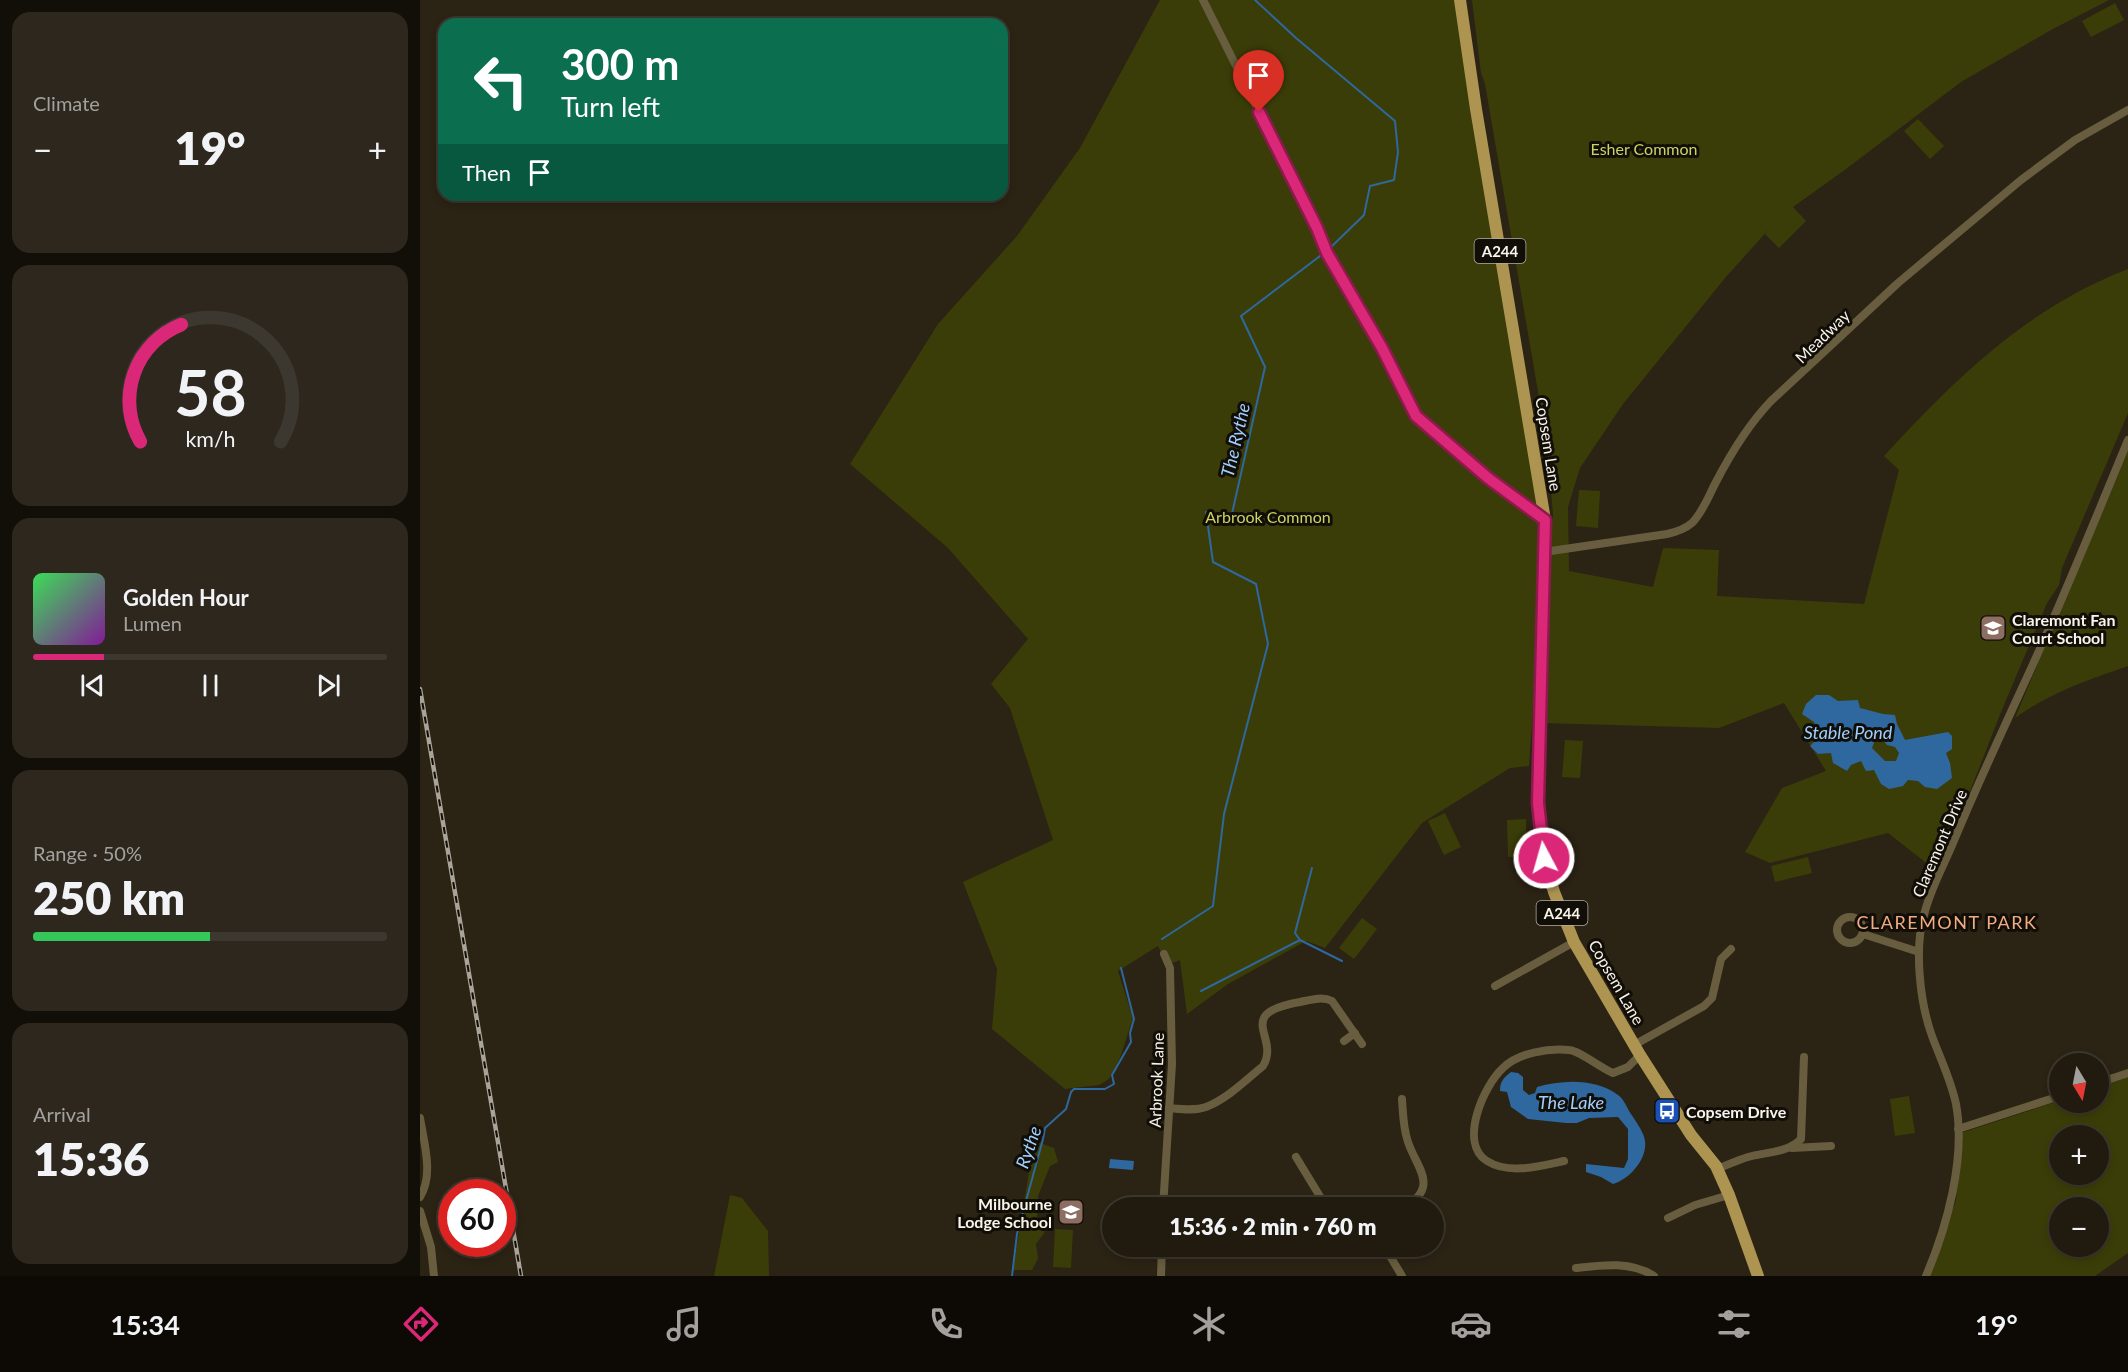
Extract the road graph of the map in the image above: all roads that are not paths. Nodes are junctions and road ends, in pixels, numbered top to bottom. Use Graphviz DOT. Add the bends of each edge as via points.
graph roads {
  1 [pos="1203,0"];
  2 [pos="1460,0"];
  3 [pos="2128,110"];
  4 [pos="2128,440"];
  5 [pos="1545,520"];
  6 [pos="1544,552"];
  7 [pos="1863,934"];
  8 [pos="1574,942"];
  9 [pos="1731,949"];
  10 [pos="1919,952"];
  11 [pos="1164,954"];
  12 [pos="1495,986"];
  13 [pos="1355,1033"];
  14 [pos="1344,1041"];
  15 [pos="1362,1044"];
  16 [pos="1637,1050"];
  17 [pos="1804,1057"];
  18 [pos="2128,1073"];
  19 [pos="2109,1079"];
  20 [pos="1402,1099"];
  21 [pos="2049,1100"];
  22 [pos="1169,1108"];
  23 [pos="420,1118"];
  24 [pos="1958,1129"];
  25 [pos="1830,1146"];
  26 [pos="1788,1148"];
  27 [pos="1296,1157"];
  28 [pos="1564,1161"];
  29 [pos="1717,1169"];
  30 [pos="1730,1195"];
  31 [pos="420,1197"];
  32 [pos="1164,1197"];
  33 [pos="1320,1197"];
  34 [pos="1418,1197"];
  35 [pos="420,1211"];
  36 [pos="1668,1218"];
  37 [pos="1162,1257"];
  38 [pos="1391,1257"];
  39 [pos="1576,1268"];
  40 [pos="434,1276"];
  41 [pos="1161,1276"];
  42 [pos="1402,1276"];
  43 [pos="1654,1276"];
  44 [pos="1758,1276"];
  45 [pos="1926,1276"];
  1 -- 5 [label="street" via="1326,250 1416,416 1488,478"];
  2 -- 5 [label="main road, Copsem Lane / A244"];
  3 -- 6 [label="street, Meadway" via="2075,140 2020,180 1898,283 1771,401 1739,441 1692,523 1667,534"];
  4 -- 10 [label="street, Claremont Drive" via="1939,876 1924,914"];
  5 -- 6 [label="main road, Copsem Lane / A244"];
  6 -- 8 [label="main road, Copsem Lane / A244" via="1539,807 1544,858"];
  7 -- 10 [label="street"];
  8 -- 12 [label="street"];
  8 -- 16 [label="main road, Copsem Lane / A244"];
  9 -- 16 [label="street" via="1721,959 1712,998"];
  10 -- 24 [label="street, Claremont Drive" via="1924,1006 1956,1102"];
  11 -- 22 [label="street, Arbrook Lane" via="1170,968 1172,993"];
  13 -- 14 [label="street"];
  13 -- 15 [label="street"];
  13 -- 22 [label="street" via="1340,1010 1327,999 1277,1007 1266,1015 1262,1025 1267,1053 1263,1066 1207,1107"];
  16 -- 28 [label="street" via="1628,1067 1613,1073 1571,1050 1522,1056 1504,1067 1487,1087 1476,1114 1474,1134 1476,1149 1486,1161 1516,1168"];
  16 -- 29 [label="main road, Copsem Lane / A244"];
  17 -- 26 [label="street" via="1801,1139"];
  18 -- 19 [label="street"];
  20 -- 34 [label="street" via="1407,1140 1423,1174 1422,1192"];
  21 -- 24 [label="street"];
  22 -- 32 [label="street, Arbrook Lane"];
  23 -- 31 [label="street" via="427,1168"];
  24 -- 45 [label="street, Claremont Drive" via="1952,1198"];
  25 -- 26 [label="street"];
  26 -- 29 [label="street"];
  27 -- 33 [label="street"];
  29 -- 30 [label="main road, Copsem Lane / A244"];
  30 -- 36 [label="street"];
  30 -- 44 [label="main road, Copsem Lane / A244"];
  35 -- 40 [label="street" via="431,1247"];
  37 -- 41 [label="street"];
  38 -- 42 [label="street"];
  39 -- 43 [label="street" via="1615,1264"];
}
